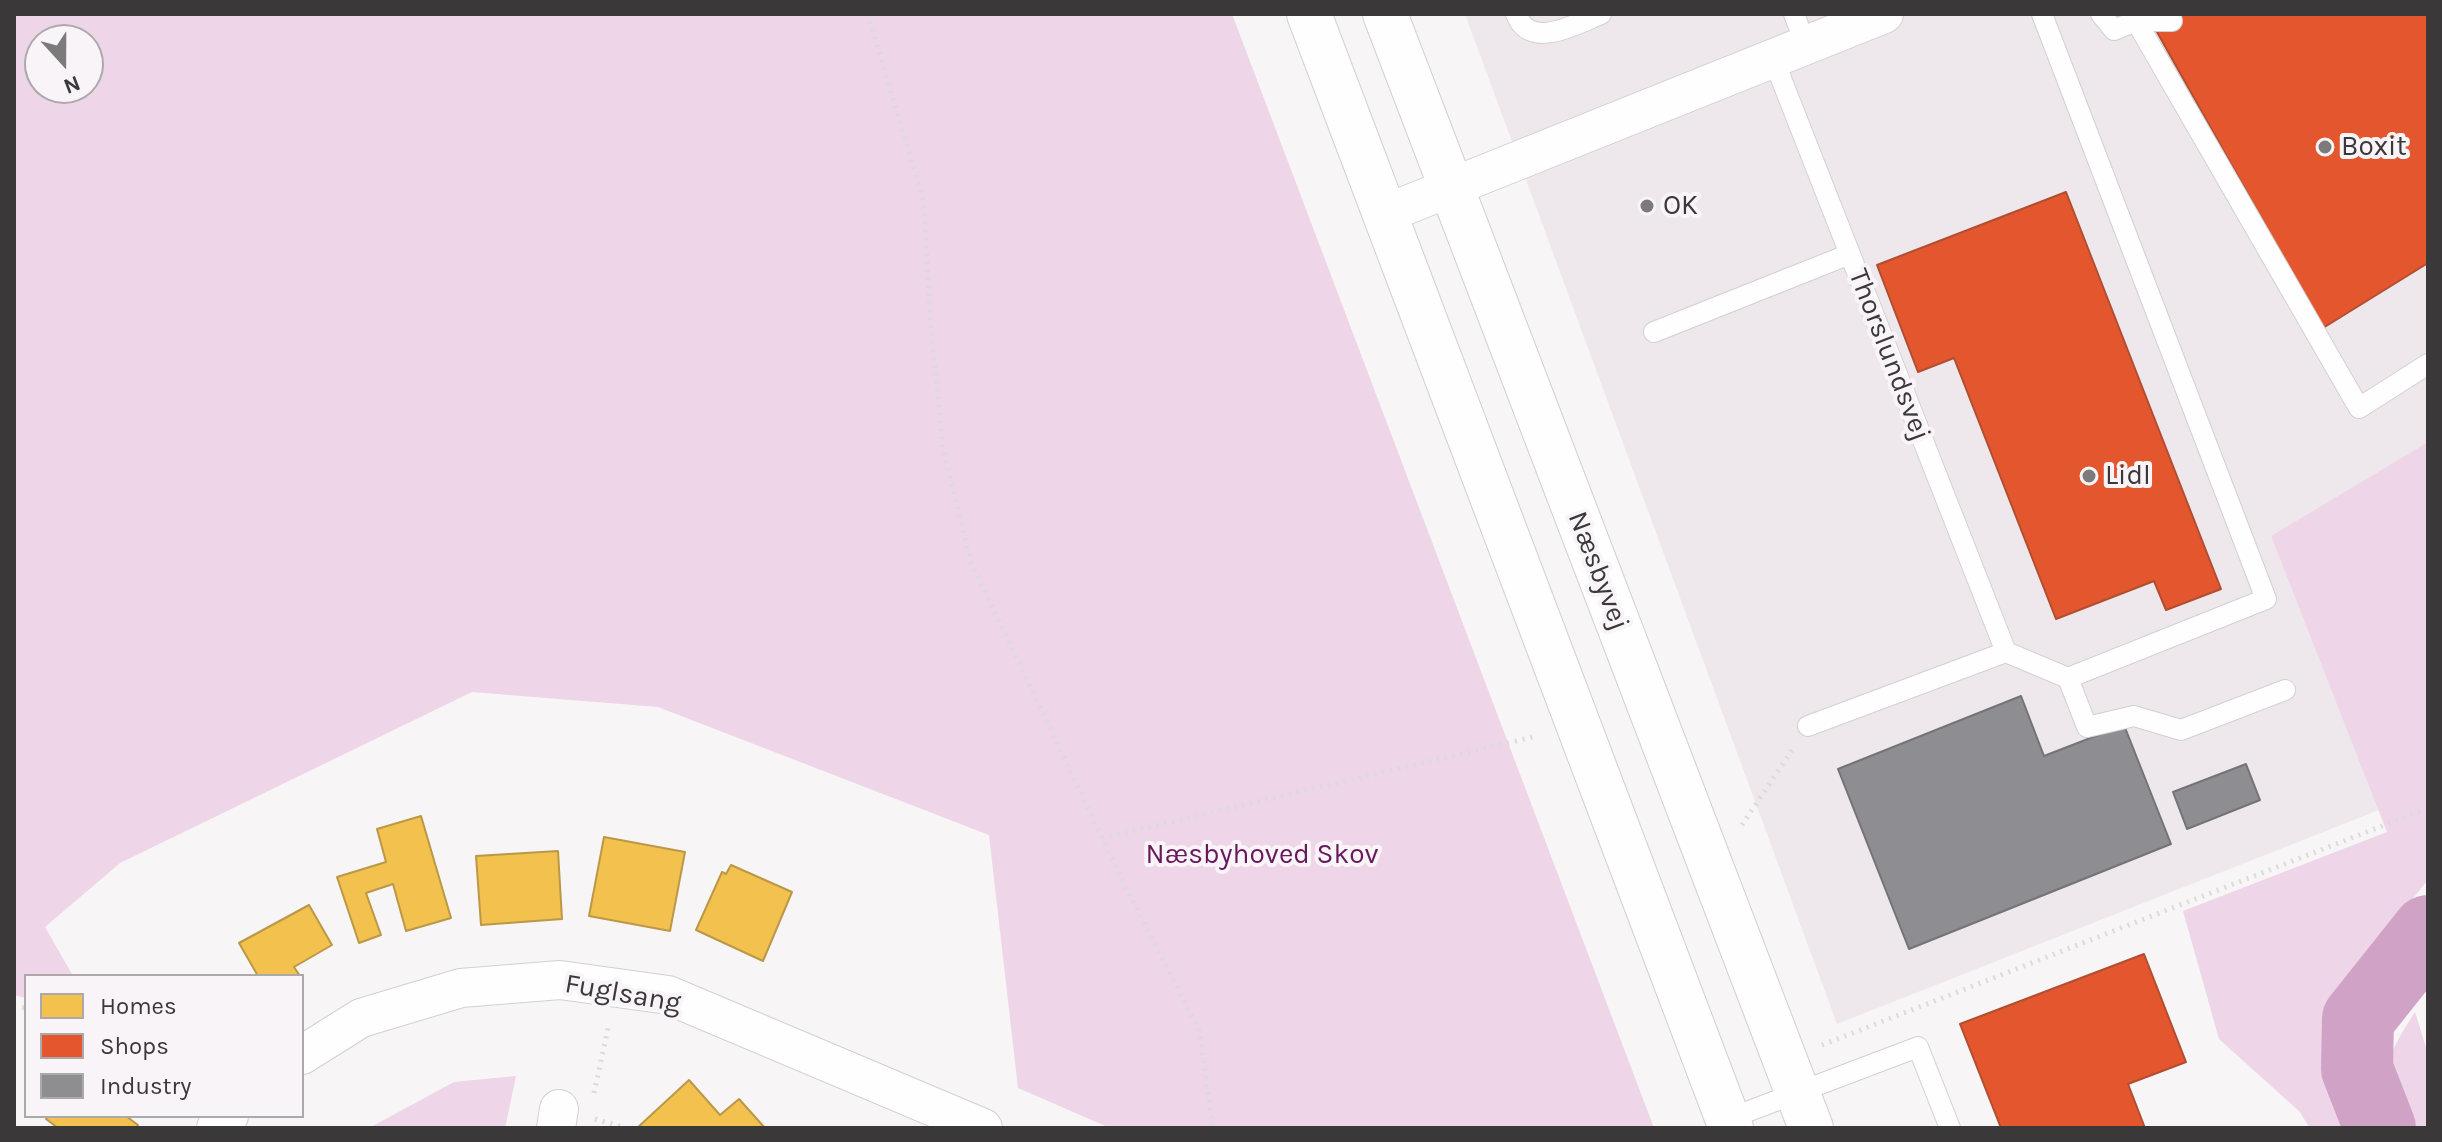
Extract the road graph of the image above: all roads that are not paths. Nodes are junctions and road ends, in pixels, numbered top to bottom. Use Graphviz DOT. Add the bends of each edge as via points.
graph roads {
  1 [pos="1309,14"];
  2 [pos="1385,14"];
  3 [pos="1516,14"];
  4 [pos="1601,14"];
  5 [pos="1884,14"];
  6 [pos="2042,14"];
  7 [pos="2134,18"];
  8 [pos="2172,21"];
  9 [pos="2107,22"];
  10 [pos="1791,39"];
  11 [pos="1452,187"];
  12 [pos="1387,213"];
  13 [pos="1850,254"];
  14 [pos="1654,332"];
  15 [pos="2428,364"];
  16 [pos="2006,652"];
  17 [pos="2068,678"];
  18 [pos="2285,690"];
  19 [pos="1808,726"];
  20 [pos="304,1054"];
  21 [pos="1798,1093"];
  22 [pos="1730,1123"];
  23 [pos="983,1128"];
  24 [pos="1950,1128"];
  1 -- 12 [label="street"];
  2 -- 11 [label="street, Næsbyvej"];
  3 -- 4 [label="lane" via="1533,32 1552,33"];
  5 -- 10 [label="street"];
  6 -- 17 [label="lane" via="2266,599"];
  7 -- 8 [label="lane"];
  7 -- 9 [label="lane"];
  7 -- 15 [label="lane" via="2359,408"];
  10 -- 11 [label="street"];
  10 -- 13 [label="lane, Thorslundsvej"];
  11 -- 12 [label="street"];
  11 -- 21 [label="street, Næsbyvej"];
  12 -- 22 [label="street"];
  13 -- 14 [label="lane"];
  13 -- 16 [label="lane, Thorslundsvej"];
  16 -- 17 [label="lane"];
  16 -- 19 [label="lane"];
  17 -- 18 [label="lane" via="2087,727 2134,716 2181,730"];
  20 -- 23 [label="street, Fuglsang" via="361,1018 461,988 560,980 668,995"];
  21 -- 22 [label="lane"];
  21 -- 24 [label="lane" via="1918,1047"];
}
